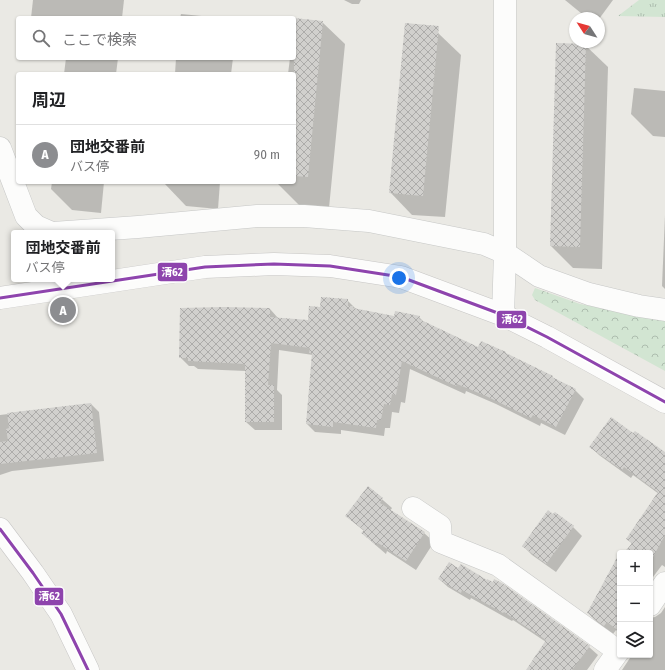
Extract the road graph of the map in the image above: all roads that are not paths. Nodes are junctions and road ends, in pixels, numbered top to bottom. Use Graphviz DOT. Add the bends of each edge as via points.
graph roads {
  1 [pos="505,0"];
  2 [pos="0,148"];
  3 [pos="45,230"];
  4 [pos="95,230"];
  5 [pos="505,253"];
  6 [pos="115,281"];
  7 [pos="106,282"];
  8 [pos="0,298"];
  9 [pos="665,310"];
  10 [pos="502,315"];
  11 [pos="665,402"];
  12 [pos="413,508"];
  13 [pos="0,529"];
  14 [pos="665,583"];
  15 [pos="653,601"];
  16 [pos="617,649"];
  17 [pos="617,653"];
  18 [pos="88,670"];
  19 [pos="605,670"];
  1 -- 5 [label="street"];
  2 -- 3 [label="street" via="26,216 36,226"];
  4 -- 5 [label="street" via="257,216 304,216 369,221 484,244"];
  5 -- 9 [label="street" via="539,276 582,291"];
  5 -- 10 [label="street"];
  6 -- 10 [label="street" via="205,267 274,264 330,266 401,278"];
  7 -- 8 [label="street"];
  10 -- 11 [label="street"];
  12 -- 16 [label="street" via="440,526 441,542 498,565"];
  13 -- 18 [label="street" via="61,614"];
  14 -- 15 [label="street"];
  17 -- 19 [label="street"];
}
